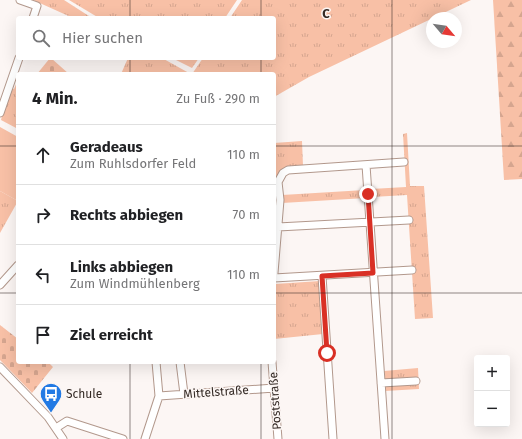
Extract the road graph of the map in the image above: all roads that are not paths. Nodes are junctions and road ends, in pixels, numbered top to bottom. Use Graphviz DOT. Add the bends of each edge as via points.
graph roads {
  1 [pos="20,0"];
  2 [pos="34,16"];
  3 [pos="18,60"];
  4 [pos="0,113"];
  5 [pos="404,162"];
  6 [pos="366,166"];
  7 [pos="409,220"];
  8 [pos="370,223"];
  9 [pos="278,228"];
  10 [pos="276,250"];
  11 [pos="16,267"];
  12 [pos="412,270"];
  13 [pos="373,273"];
  14 [pos="322,276"];
  15 [pos="276,278"];
  16 [pos="0,285"];
  17 [pos="156,364"];
  18 [pos="180,364"];
  19 [pos="272,364"];
  20 [pos="0,367"];
  21 [pos="416,381"];
  22 [pos="381,383"];
  23 [pos="274,388"];
  24 [pos="184,394"];
  25 [pos="159,396"];
  26 [pos="56,428"];
  27 [pos="63,439"];
  28 [pos="123,439"];
  29 [pos="145,439"];
  30 [pos="278,439"];
  31 [pos="334,439"];
  32 [pos="385,439"];
  1 -- 2 [label="street" via="37,6"];
  3 -- 4 [label="street"];
  5 -- 6 [label="street"];
  6 -- 8 [label="street"];
  6 -- 9 [label="street" via="288,170 283,173 278,182"];
  7 -- 8 [label="street"];
  8 -- 9 [label="street"];
  8 -- 13 [label="street"];
  9 -- 10 [label="street"];
  11 -- 16 [label="street"];
  12 -- 13 [label="street"];
  13 -- 14 [label="street"];
  13 -- 22 [label="street"];
  14 -- 15 [label="street"];
  14 -- 31 [label="street"];
  17 -- 25 [label="street"];
  18 -- 24 [label="street"];
  19 -- 23 [label="street, Poststraße"];
  20 -- 26 [label="street"];
  21 -- 22 [label="street"];
  22 -- 32 [label="street"];
  23 -- 24 [label="street, Mittelstraße"];
  23 -- 30 [label="street, Poststraße"];
  24 -- 25 [label="street, Mittelstraße"];
  25 -- 29 [label="street"];
  26 -- 27 [label="street"];
  26 -- 28 [label="street" via="67,422"];
}
